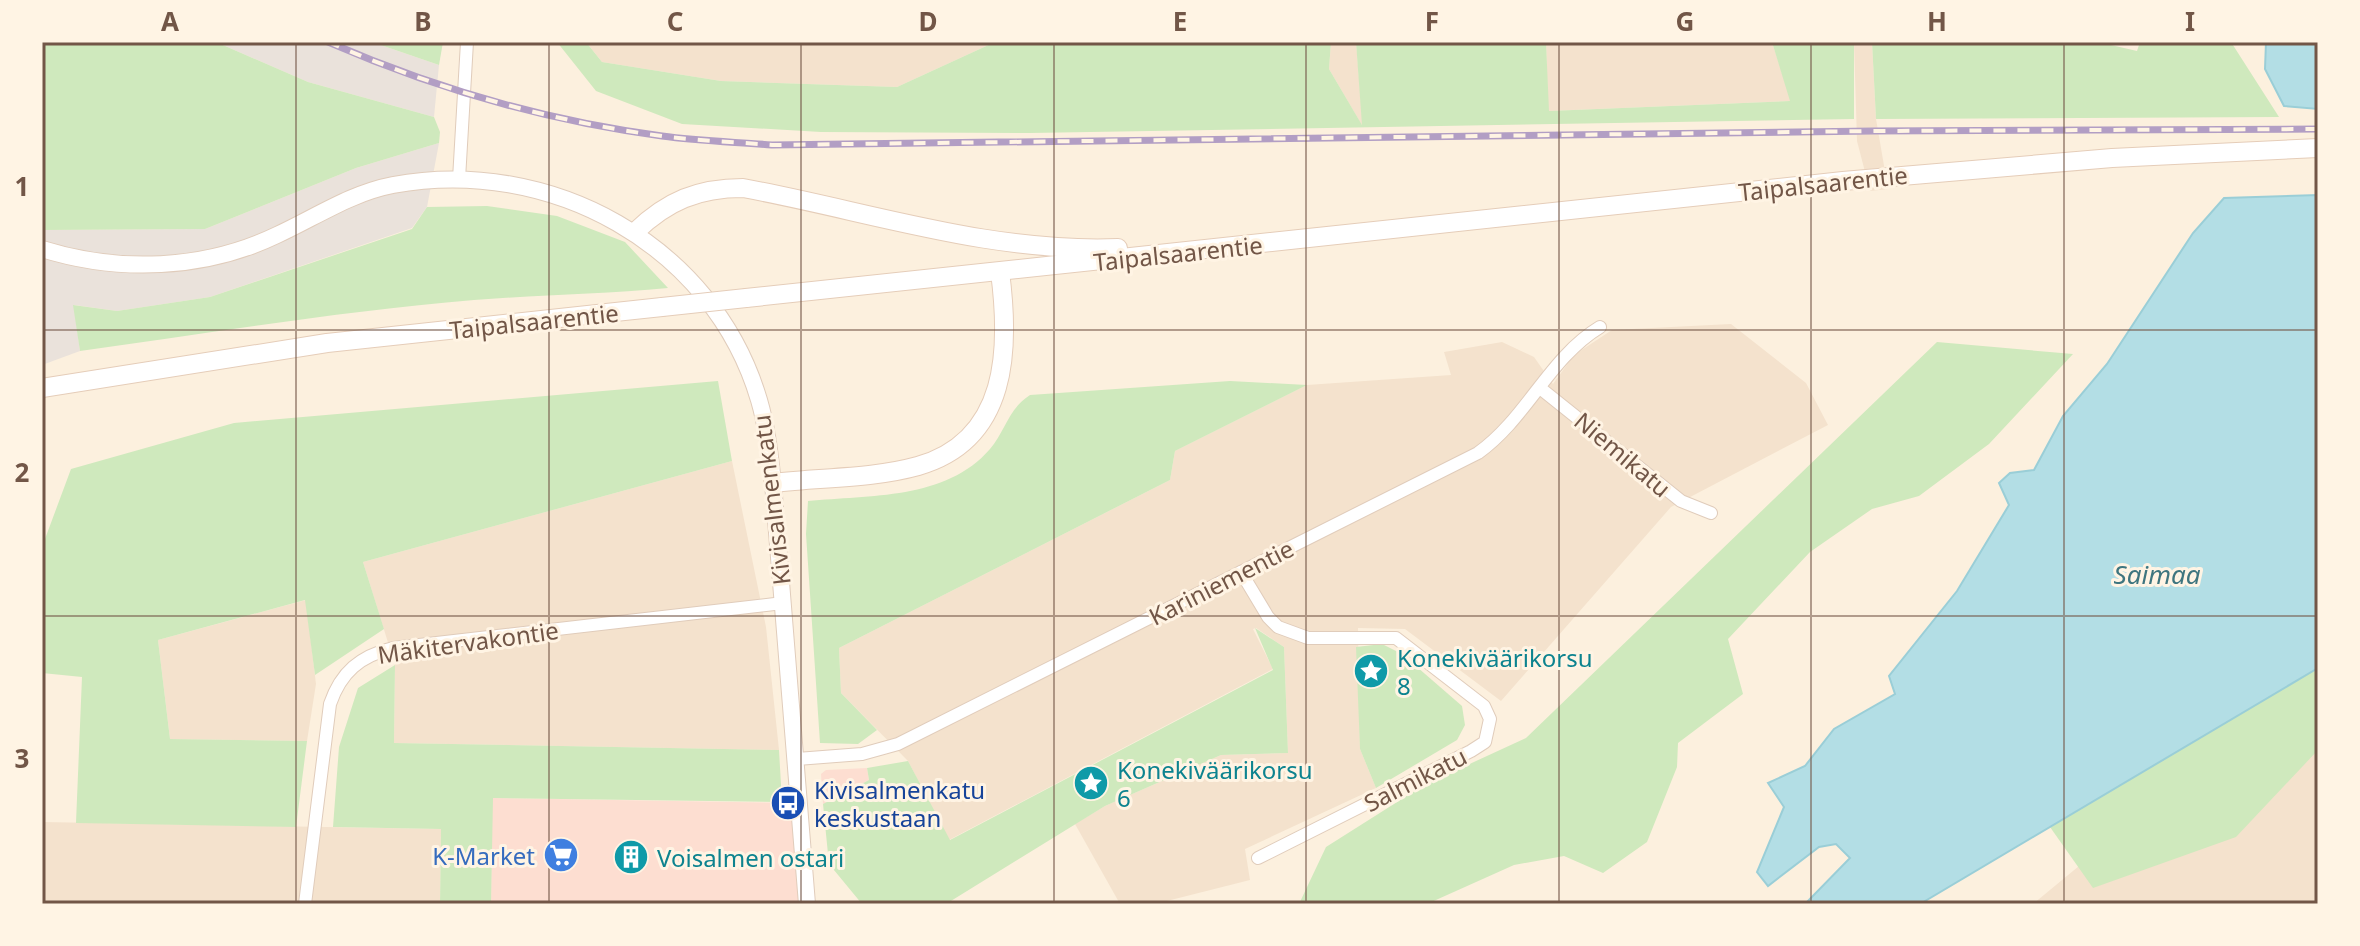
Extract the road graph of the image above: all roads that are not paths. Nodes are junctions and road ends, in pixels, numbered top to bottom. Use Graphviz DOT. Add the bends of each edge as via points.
graph roads {
  1 [pos="467,42"];
  2 [pos="2318,148"];
  3 [pos="459,179"];
  4 [pos="635,232"];
  5 [pos="1264,243"];
  6 [pos="42,249"];
  7 [pos="1000,272"];
  8 [pos="1600,327"];
  9 [pos="42,388"];
  10 [pos="1540,388"];
  11 [pos="773,483"];
  12 [pos="1711,513"];
  13 [pos="1241,572"];
  14 [pos="783,603"];
  15 [pos="797,759"];
  16 [pos="1258,858"];
  17 [pos="305,904"];
  18 [pos="807,904"];
  1 -- 3 [label="street"];
  2 -- 5 [label="main road, Taipalsaarentie" via="1995,167"];
  3 -- 4 [label="street, Kivisalmenkatu" via="542,190"];
  3 -- 6 [label="street, Kivisalmenkatu" via="390,185 359,194 276,236 204,260 128,265"];
  4 -- 5 [label="main road" via="677,199 718,188 743,188 953,235 1033,247"];
  4 -- 11 [label="street, Kivisalmenkatu" via="689,279 724,325 759,399"];
  5 -- 7 [label="main road, Taipalsaarentie"];
  7 -- 9 [label="main road, Taipalsaarentie, bridge" via="312,345"];
  7 -- 11 [label="main road" via="1005,362 986,413 966,438 945,454 910,468"];
  8 -- 10 [label="street, Kariniementie" via="1567,352"];
  10 -- 12 [label="street, Niemikatu" via="1681,501"];
  10 -- 13 [label="street, Kariniementie" via="1513,423 1478,453"];
  11 -- 14 [label="street, Kivisalmenkatu"];
  13 -- 15 [label="street, Kariniementie" via="898,744 862,754"];
  13 -- 16 [label="street, Salmikatu" via="1278,627 1308,638 1396,638 1484,706 1490,719 1485,742 1471,751"];
  14 -- 15 [label="street, Kivisalmenkatu"];
  14 -- 17 [label="street, Mäkitervakontie" via="393,648 359,660 336,687 330,704"];
  15 -- 18 [label="street, Kivisalmenkatu"];
}
